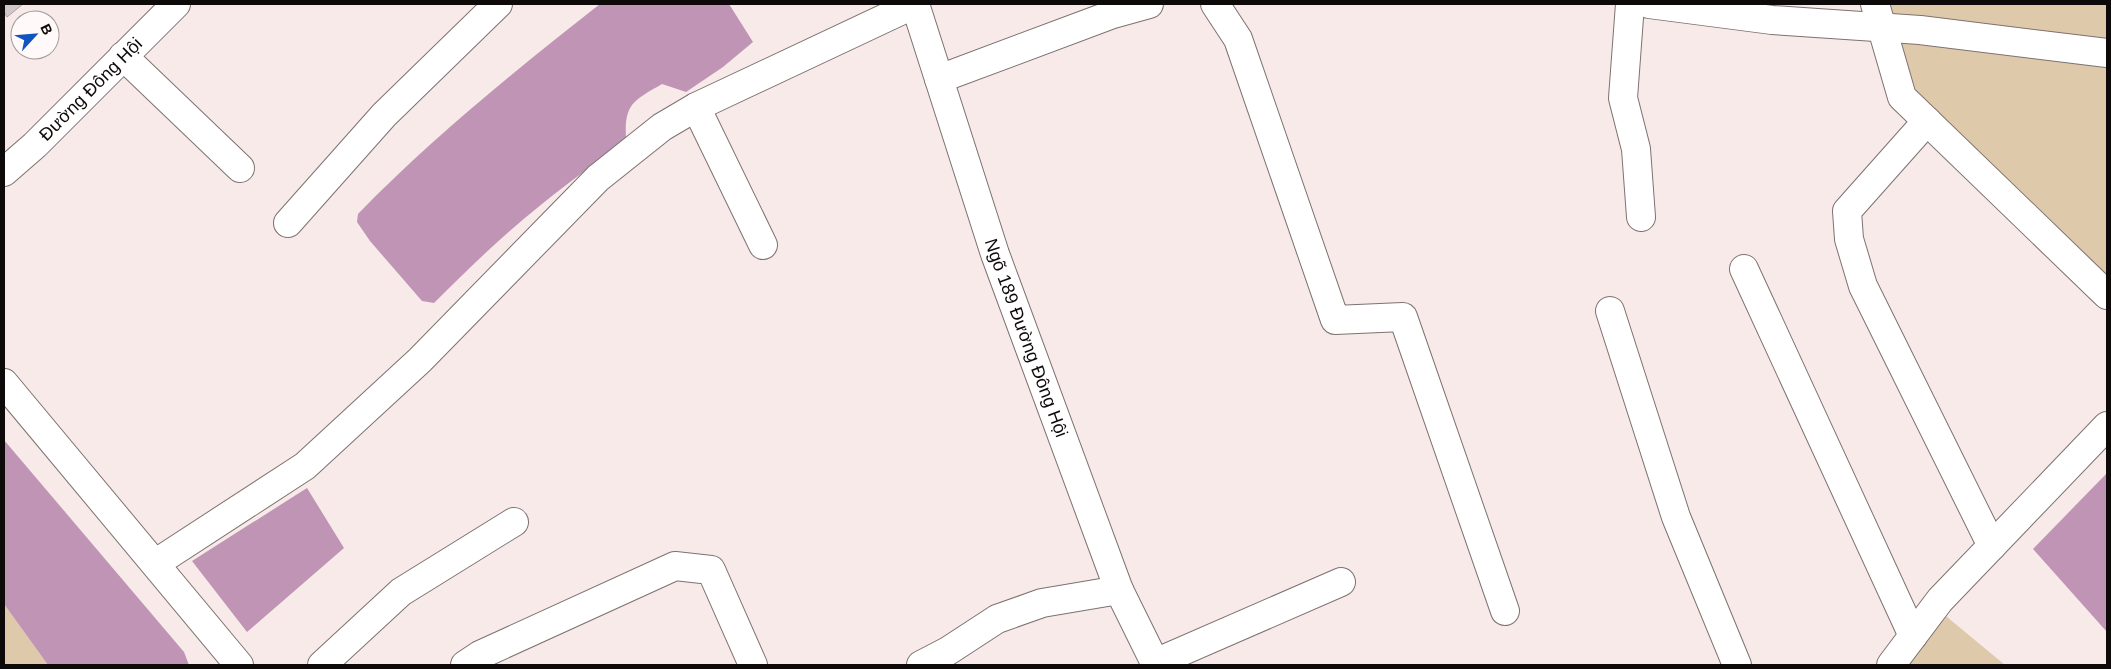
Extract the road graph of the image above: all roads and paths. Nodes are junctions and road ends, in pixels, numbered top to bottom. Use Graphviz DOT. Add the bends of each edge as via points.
graph roads {
  1 [pos="176,4"];
  2 [pos="915,4"];
  3 [pos="1148,4"];
  4 [pos="1215,4"];
  5 [pos="1630,4"];
  6 [pos="1649,4"];
  7 [pos="488,7"];
  8 [pos="1878,16"];
  9 [pos="2107,53"];
  10 [pos="124,56"];
  11 [pos="938,80"];
  12 [pos="696,106"];
  13 [pos="1927,121"];
  14 [pos="240,168"];
  15 [pos="4,172"];
  16 [pos="1641,217"];
  17 [pos="288,223"];
  18 [pos="763,246"];
  19 [pos="1744,268"];
  20 [pos="2107,295"];
  21 [pos="1610,311"];
  22 [pos="4,383"];
  23 [pos="2107,426"];
  24 [pos="514,522"];
  25 [pos="1992,546"];
  26 [pos="156,563"];
  27 [pos="1341,582"];
  28 [pos="1119,590"];
  29 [pos="1505,611"];
  30 [pos="1913,636"];
  31 [pos="1156,664"];
  32 [pos="239,665"];
  33 [pos="322,665"];
  34 [pos="465,665"];
  35 [pos="753,665"];
  36 [pos="922,665"];
  37 [pos="1737,665"];
  38 [pos="1891,665"];
  1 -- 10 [label="street, Đường Đông Hội"];
  2 -- 11 [label="street, Ngõ 189 Đường Đông Hội"];
  2 -- 12 [label="street"];
  3 -- 11 [label="street" via="1113,14"];
  4 -- 29 [label="street" via="1238,40 1335,320 1403,317"];
  5 -- 16 [label="street" via="1624,98 1636,148"];
  6 -- 8 [label="street" via="1772,20"];
  7 -- 17 [label="street" via="384,115"];
  8 -- 9 [label="street" via="1948,33"];
  8 -- 13 [label="street" via="1902,97"];
  10 -- 14 [label="street"];
  10 -- 15 [label="street, Đường Đông Hội"];
  11 -- 28 [label="street, Ngõ 189 Đường Đông Hội" via="995,254"];
  12 -- 18 [label="street"];
  12 -- 26 [label="street" via="662,127 598,178 420,360 305,466"];
  13 -- 20 [label="street"];
  13 -- 25 [label="street" via="1847,211 1849,239 1863,286"];
  19 -- 30 [label="street"];
  21 -- 37 [label="street" via="1676,517"];
  22 -- 26 [label="street"];
  23 -- 25 [label="street"];
  24 -- 33 [label="street" via="401,592"];
  25 -- 30 [label="street" via="1940,600"];
  26 -- 32 [label="street"];
  27 -- 31 [label="street"];
  28 -- 31 [label="street, Ngõ 189 Đường Đông Hội"];
  28 -- 36 [label="street" via="1042,603 997,619"];
  30 -- 38 [label="street"];
  34 -- 35 [label="street" via="480,655 675,566 711,570"];
}
